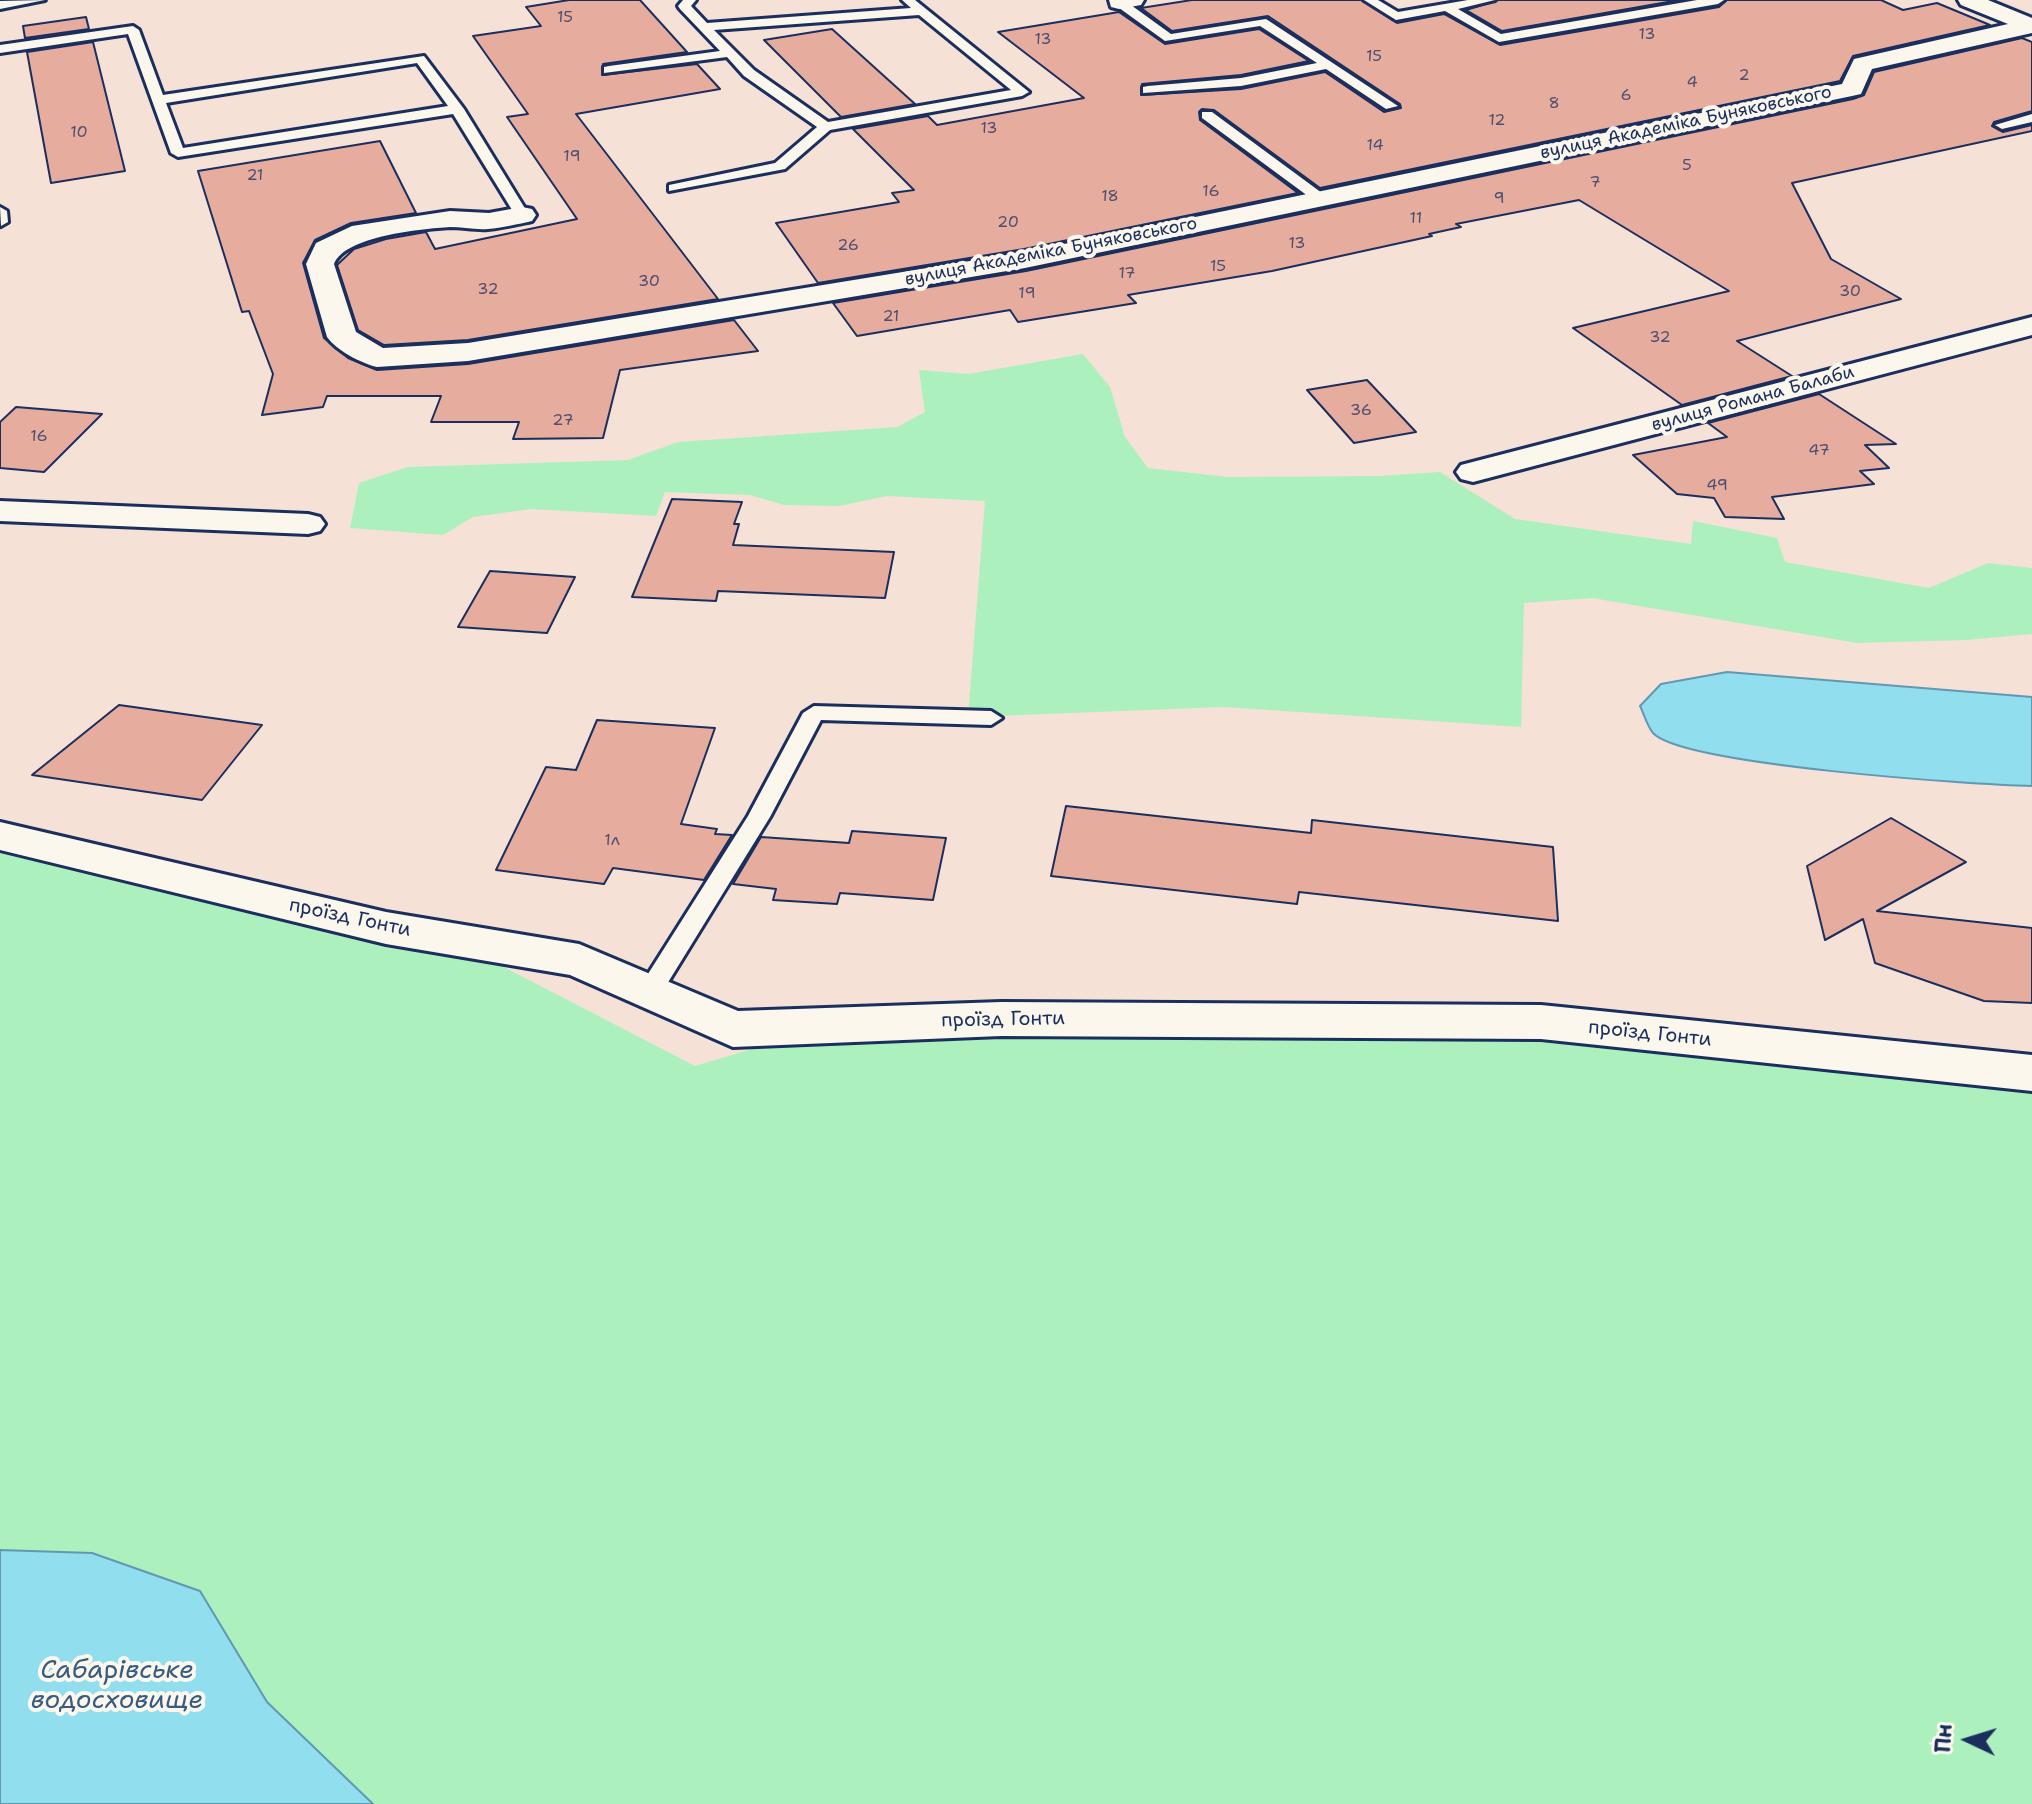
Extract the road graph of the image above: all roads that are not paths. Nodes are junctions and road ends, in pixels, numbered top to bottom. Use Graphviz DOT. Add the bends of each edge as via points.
graph roads {
  1 [pos="39,0"];
  2 [pos="690,0"];
  3 [pos="908,0"];
  4 [pos="1370,0"];
  5 [pos="1489,0"];
  6 [pos="1718,0"];
  7 [pos="1969,0"];
  8 [pos="1126,1"];
  9 [pos="0,5"];
  10 [pos="1446,7"];
  11 [pos="921,11"];
  12 [pos="2032,26"];
  13 [pos="705,27"];
  14 [pos="0,49"];
  15 [pos="730,53"];
  16 [pos="1328,65"];
  17 [pos="609,70"];
  18 [pos="1148,90"];
  19 [pos="158,100"];
  20 [pos="1391,106"];
  21 [pos="457,109"];
  22 [pos="1207,115"];
  23 [pos="2032,118"];
  24 [pos="2002,125"];
  25 [pos="826,127"];
  26 [pos="674,188"];
  27 [pos="1321,199"];
  28 [pos="0,211"];
  29 [pos="522,215"];
  30 [pos="1,222"];
  31 [pos="2032,326"];
  32 [pos="1473,472"];
  33 [pos="0,511"];
  34 [pos="308,524"];
  35 [pos="991,718"];
  36 [pos="0,836"];
  37 [pos="650,991"];
  38 [pos="2032,1073"];
  1 -- 9 [label="lane"];
  2 -- 13 [label="lane" via="684,6"];
  3 -- 11 [label="lane"];
  4 -- 10 [label="lane" via="1396,16"];
  5 -- 10 [label="lane"];
  6 -- 10 [label="lane" via="1499,38"];
  7 -- 12 [label="street"];
  8 -- 16 [label="lane" via="1169,38 1262,22"];
  11 -- 13 [label="lane"];
  11 -- 25 [label="lane" via="1022,92"];
  12 -- 27 [label="street, вулиця Академіка Буняковського" via="1862,64 1852,89"];
  13 -- 15 [label="lane"];
  14 -- 19 [label="lane" via="133,30"];
  15 -- 17 [label="lane"];
  15 -- 25 [label="lane" via="749,73"];
  16 -- 18 [label="lane" via="1241,82"];
  16 -- 20 [label="lane"];
  19 -- 21 [label="lane" via="420,59"];
  19 -- 21 [label="lane" via="178,153"];
  21 -- 29 [label="lane"];
  22 -- 27 [label="lane"];
  23 -- 24 [label="lane"];
  25 -- 26 [label="lane" via="780,166"];
  27 -- 29 [label="street, вулиця Академіка Буняковського" via="1025,260 533,344 377,358 342,337 320,264 326,249 352,234 450,219 489,221"];
  28 -- 30 [label="lane"];
  31 -- 32 [label="street, вулиця Романа Балаби"];
  33 -- 34 [label="street"];
  35 -- 37 [label="lane" via="814,713 759,817"];
  36 -- 37 [label="street, проїзд Гонти" via="386,928 579,960"];
  37 -- 38 [label="street, проїзд Гонти" via="733,1029 1001,1019 1541,1022"];
}
